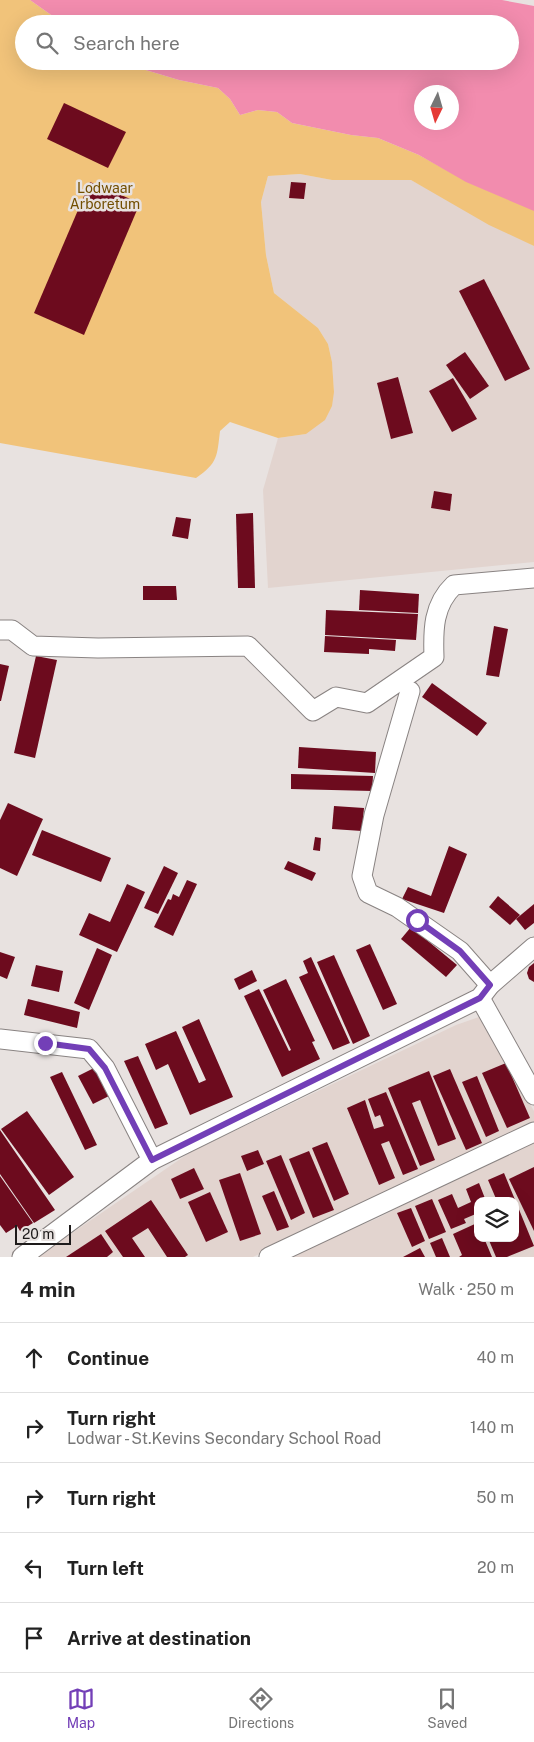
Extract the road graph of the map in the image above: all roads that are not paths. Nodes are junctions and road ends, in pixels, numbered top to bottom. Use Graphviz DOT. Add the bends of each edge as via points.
graph roads {
  1 [pos="534,578"];
  2 [pos="0,630"];
  3 [pos="410,690"];
  4 [pos="534,947"];
  5 [pos="485,992"];
  6 [pos="0,1039"];
  7 [pos="534,1095"];
  8 [pos="534,1132"];
  9 [pos="152,1160"];
  10 [pos="22,1257"];
  11 [pos="269,1257"];
  1 -- 2 [label="street" via="454,585 446,593 433,622 434,657 367,704 336,697 313,711 248,646 33,646 12,630"];
  3 -- 5 [label="street" via="374,815 362,876 368,893 396,907 460,951"];
  4 -- 5 [label="street"];
  5 -- 7 [label="street"];
  5 -- 9 [label="street"];
  6 -- 9 [label="street" via="89,1049 105,1068"];
  8 -- 11 [label="street"];
  9 -- 10 [label="street"];
}
